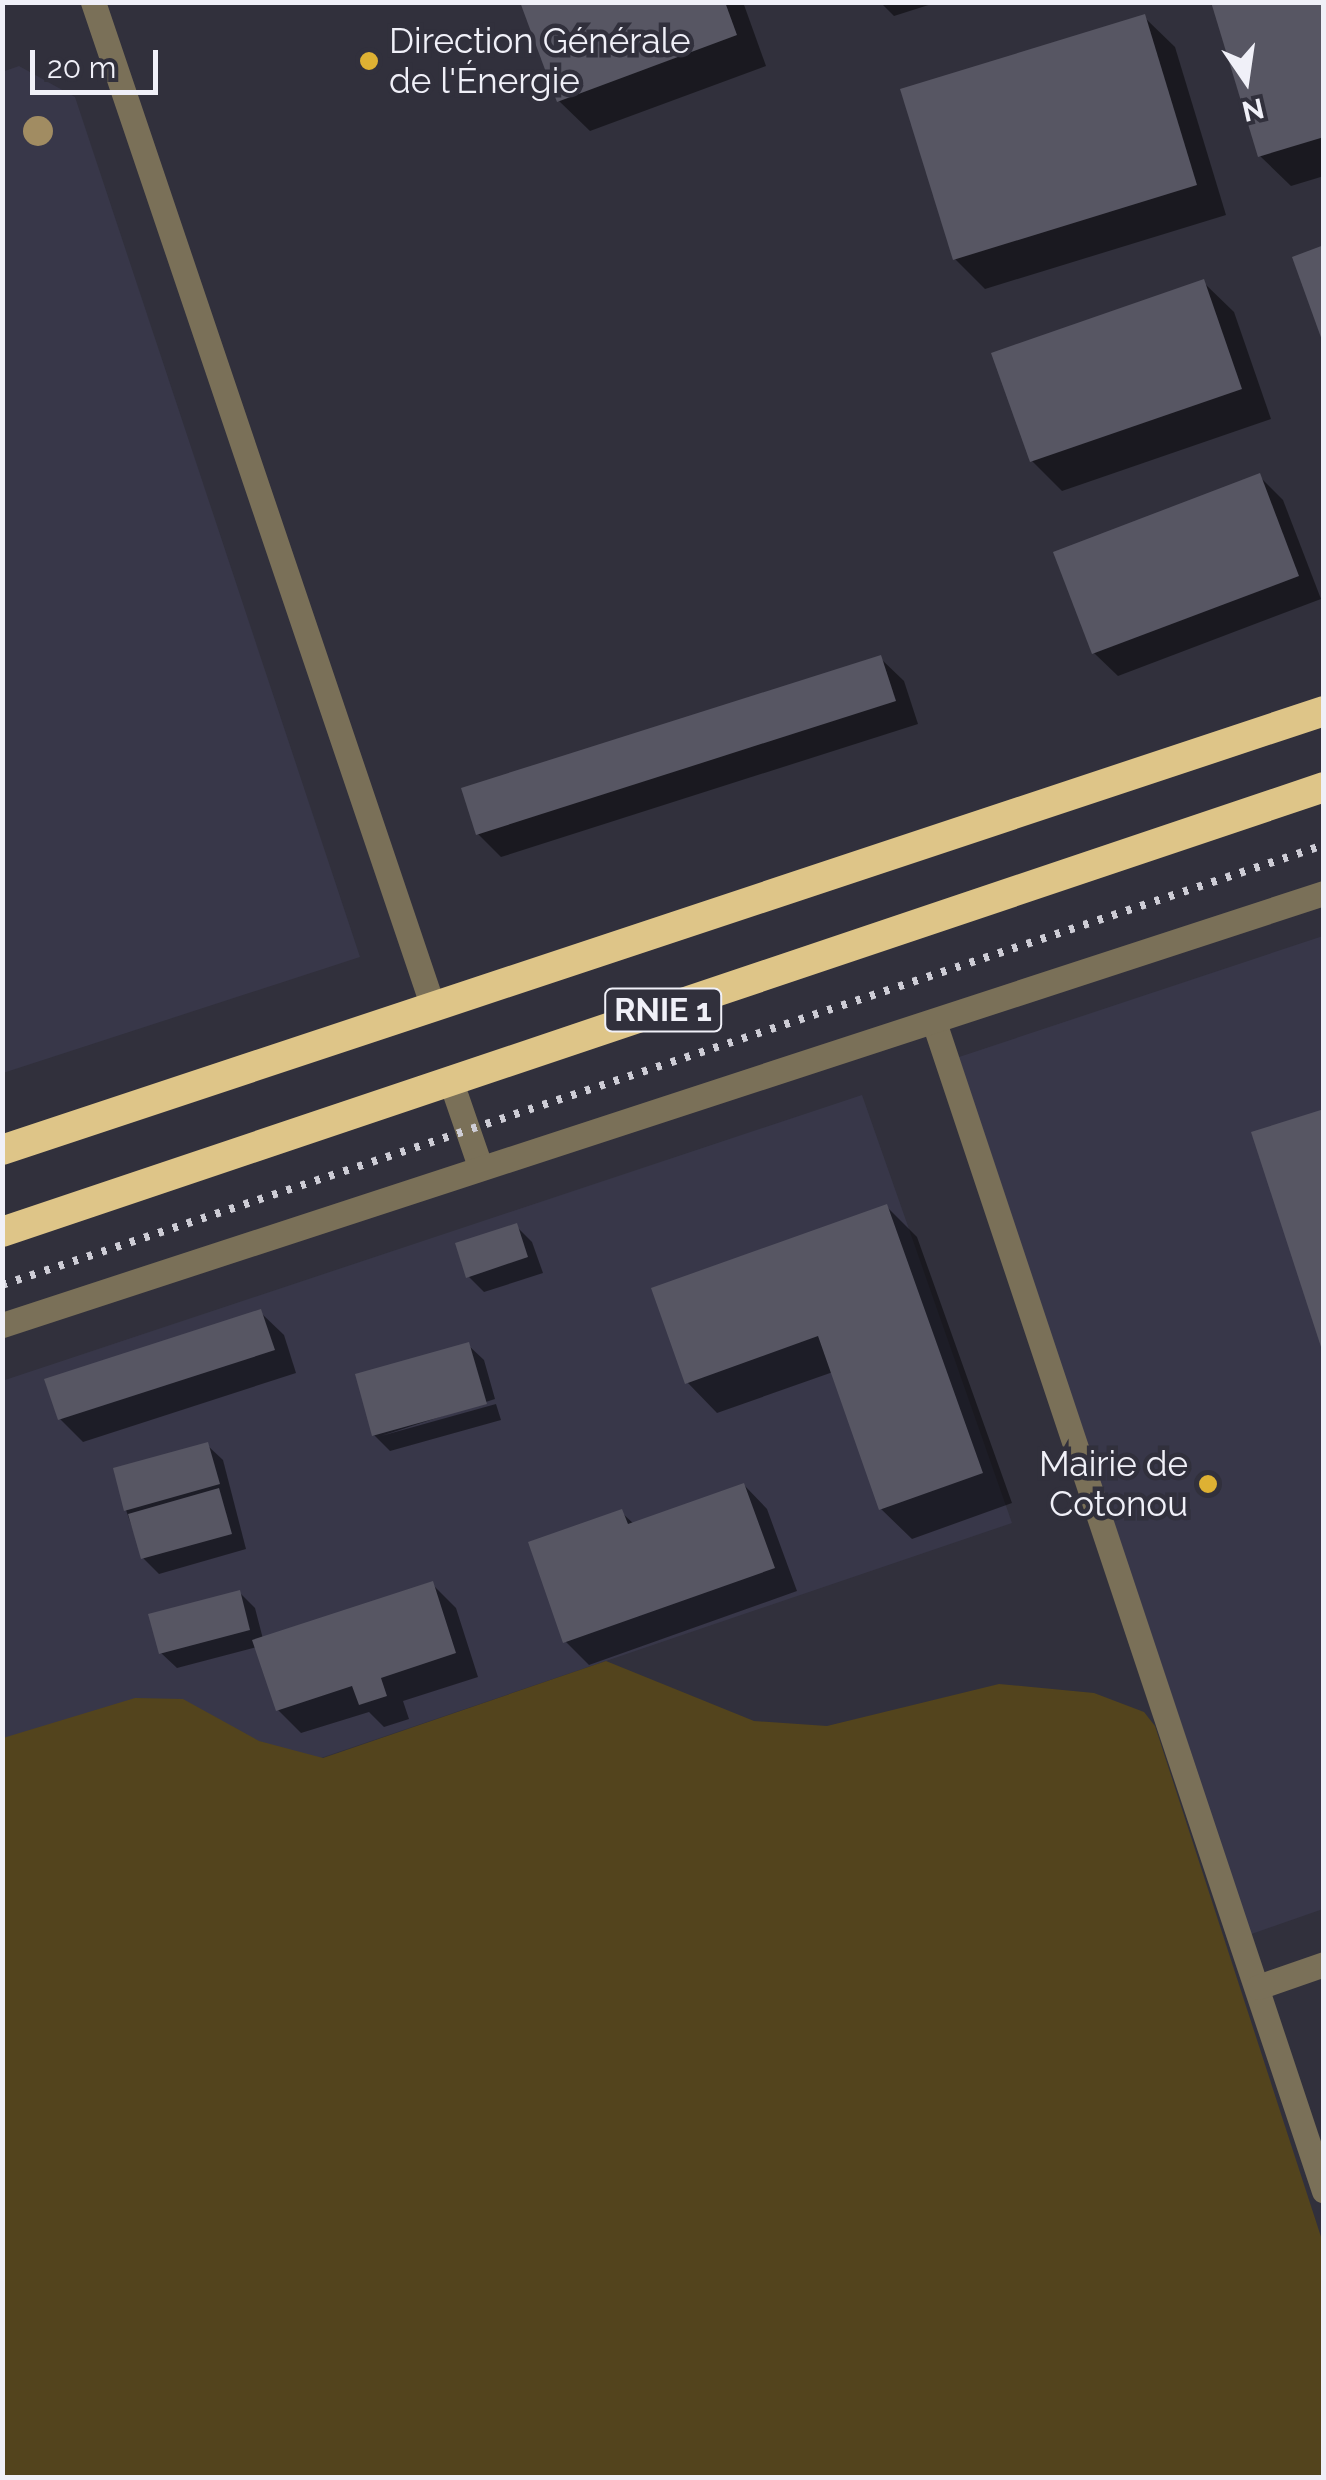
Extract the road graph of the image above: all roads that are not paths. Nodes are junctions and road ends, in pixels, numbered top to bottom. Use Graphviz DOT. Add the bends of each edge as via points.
graph roads {
  1 [pos="92,2"];
  2 [pos="1324,711"];
  3 [pos="1324,787"];
  4 [pos="1324,893"];
  5 [pos="432,1004"];
  6 [pos="934,1022"];
  7 [pos="451,1082"];
  8 [pos="2,1150"];
  9 [pos="480,1166"];
  10 [pos="2,1232"];
  11 [pos="2,1326"];
  12 [pos="1324,1964"];
  13 [pos="1258,1987"];
  14 [pos="1324,2191"];
  1 -- 5 [label="street"];
  2 -- 5 [label="highway, RNIE 1"];
  3 -- 7 [label="highway, RNIE 1"];
  4 -- 6 [label="street"];
  5 -- 8 [label="highway, RNIE 1"];
  6 -- 9 [label="street"];
  6 -- 13 [label="street"];
  7 -- 9 [label="street"];
  7 -- 10 [label="highway, RNIE 1"];
  9 -- 11 [label="street"];
  12 -- 13 [label="street"];
  13 -- 14 [label="street"];
}
